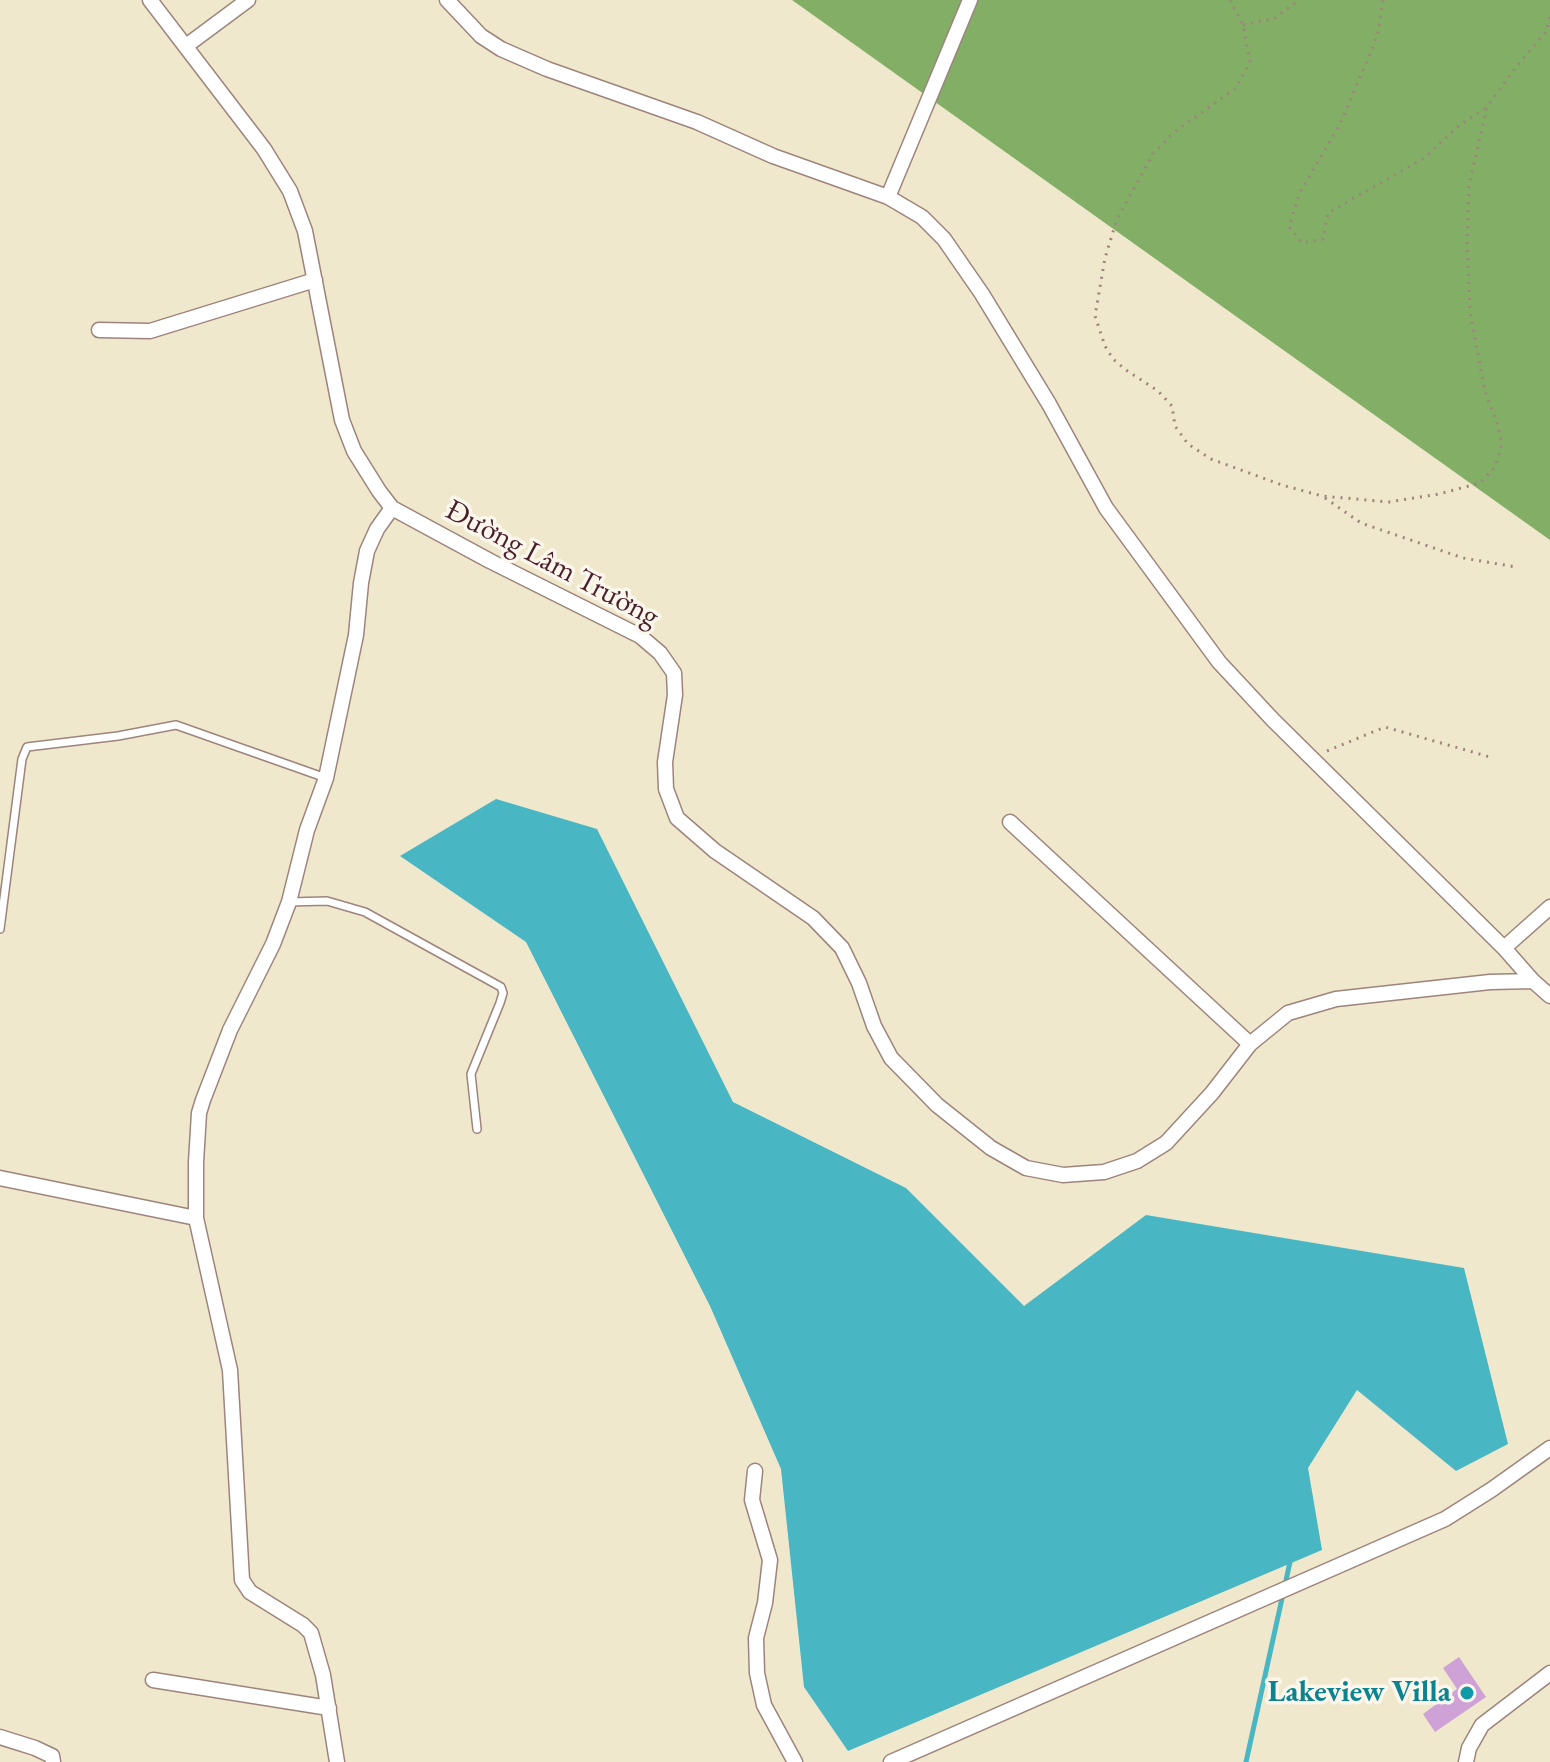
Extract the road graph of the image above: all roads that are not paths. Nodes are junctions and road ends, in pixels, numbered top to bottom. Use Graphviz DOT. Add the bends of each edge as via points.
graph roads {
  1 [pos="150,0"];
  2 [pos="248,0"];
  3 [pos="447,0"];
  4 [pos="970,0"];
  5 [pos="186,46"];
  6 [pos="888,197"];
  7 [pos="315,280"];
  8 [pos="99,330"];
  9 [pos="392,508"];
  10 [pos="326,778"];
  11 [pos="1010,822"];
  12 [pos="289,902"];
  13 [pos="1550,907"];
  14 [pos="0,929"];
  15 [pos="1504,948"];
  16 [pos="1533,981"];
  17 [pos="1550,996"];
  18 [pos="1250,1044"];
  19 [pos="477,1129"];
  20 [pos="0,1178"];
  21 [pos="196,1218"];
  22 [pos="1550,1448"];
  23 [pos="755,1471"];
  24 [pos="1550,1673"];
  25 [pos="153,1680"];
  26 [pos="329,1708"];
  27 [pos="0,1737"];
  28 [pos="53,1762"];
  29 [pos="337,1762"];
  30 [pos="795,1762"];
  31 [pos="891,1762"];
  32 [pos="1466,1762"];
  1 -- 5 [label="street, Đường Lâm Trường"];
  2 -- 5 [label="street"];
  3 -- 6 [label="street" via="481,36 512,54"];
  4 -- 6 [label="street"];
  5 -- 7 [label="street, Đường Lâm Trường" via="290,191"];
  6 -- 15 [label="street" via="922,217 944,239 1049,404 1106,508 1219,662"];
  7 -- 8 [label="street" via="150,331"];
  7 -- 9 [label="street, Đường Lâm Trường" via="342,420 354,451"];
  9 -- 10 [label="street" via="367,551 356,635"];
  9 -- 18 [label="street, Đường Lâm Trường" via="640,636 660,653 674,673 665,762 666,789 677,818 715,851 813,918 842,948 891,1058 937,1105 991,1148 1026,1168 1063,1175 1104,1172 1137,1161 1166,1143"];
  10 -- 12 [label="street"];
  10 -- 14 [label="lane" via="176,725 27,747"];
  11 -- 18 [label="street"];
  12 -- 19 [label="lane" via="327,901 365,912 501,987 500,1003 471,1074"];
  12 -- 21 [label="street" via="230,1030 199,1113"];
  13 -- 15 [label="street"];
  15 -- 16 [label="street"];
  16 -- 17 [label="street"];
  16 -- 18 [label="street, Đường Lâm Trường" via="1336,999 1288,1013"];
  20 -- 21 [label="street"];
  21 -- 26 [label="street" via="230,1370 242,1580 250,1592 311,1633"];
  22 -- 31 [label="street" via="1445,1519"];
  23 -- 30 [label="street" via="752,1500 770,1560 756,1638 757,1673 764,1705"];
  24 -- 32 [label="street" via="1482,1725"];
  25 -- 26 [label="street"];
  26 -- 29 [label="street"];
  27 -- 28 [label="street" via="52,1756"];
}
